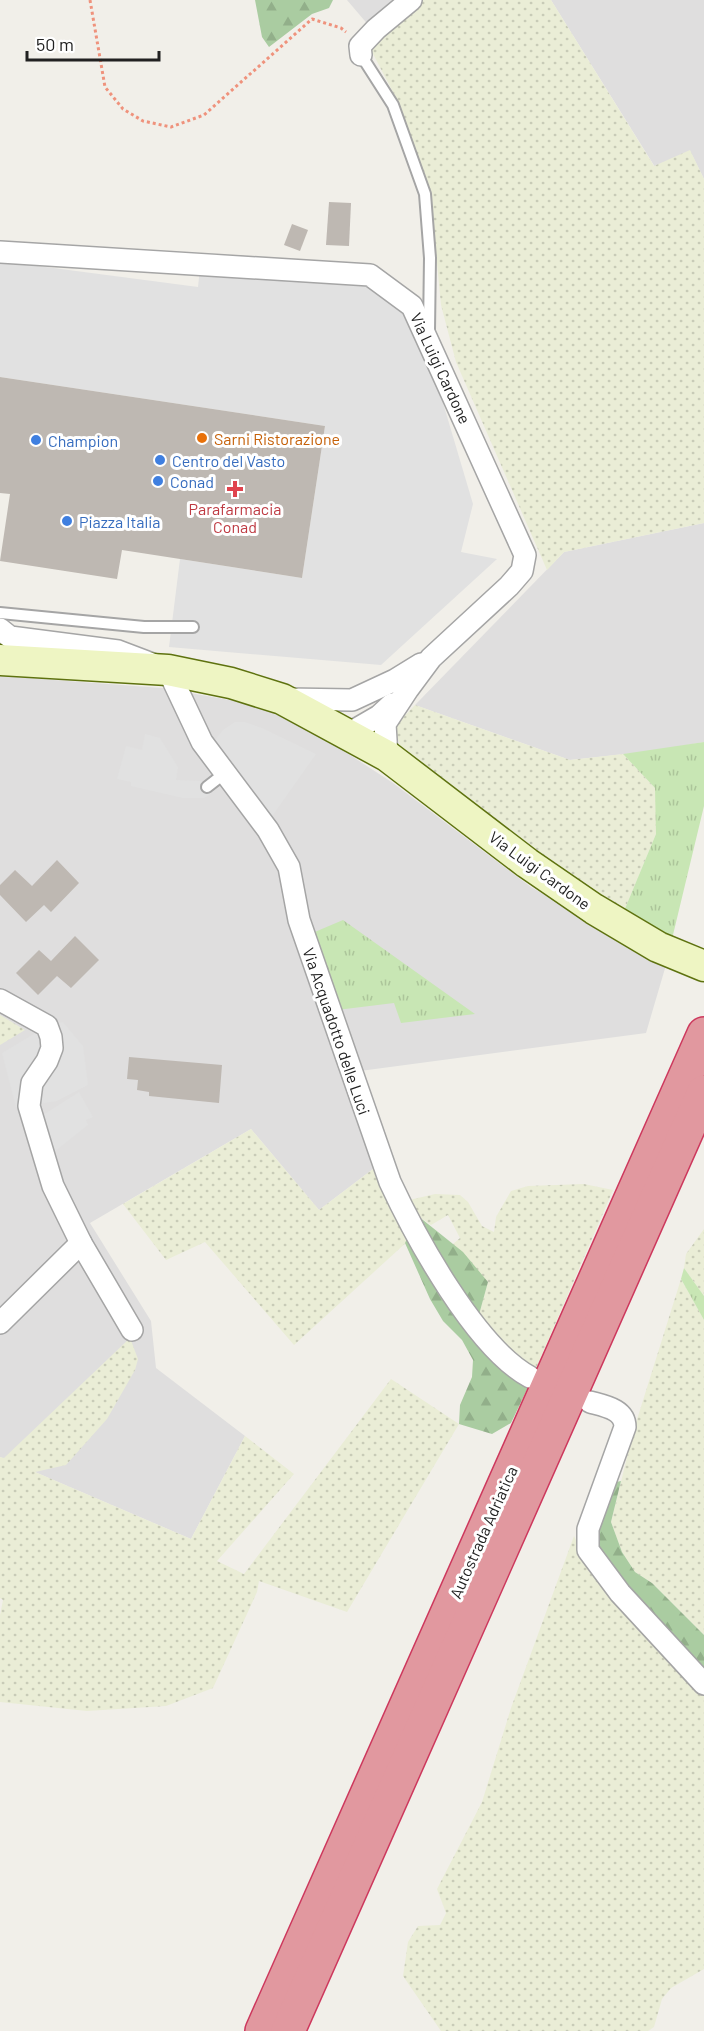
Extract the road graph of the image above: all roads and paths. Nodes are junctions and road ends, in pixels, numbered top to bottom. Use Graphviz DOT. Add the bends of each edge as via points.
graph roads {
  1 [pos="90,0"];
  2 [pos="411,0"];
  3 [pos="361,50"];
  4 [pos="0,252"];
  5 [pos="428,340"];
  6 [pos="0,613"];
  7 [pos="193,627"];
  8 [pos="0,629"];
  9 [pos="0,660"];
  10 [pos="168,670"];
  11 [pos="401,685"];
  12 [pos="282,699"];
  13 [pos="348,734"];
  14 [pos="387,756"];
  15 [pos="225,773"];
  16 [pos="207,787"];
  17 [pos="704,966"];
  18 [pos="0,1000"];
  19 [pos="704,1034"];
  20 [pos="704,1092"];
  21 [pos="81,1243"];
  22 [pos="0,1323"];
  23 [pos="132,1330"];
  24 [pos="530,1377"];
  25 [pos="590,1402"];
  26 [pos="704,1684"];
  27 [pos="262,2031"];
  28 [pos="288,2031"];
  1 -- 3 [label="path" via="105,87 133,115 171,127 204,115 312,19 341,28"];
  2 -- 3 [label="street"];
  3 -- 5 [label="lane" via="393,105 425,194 430,258"];
  4 -- 5 [label="street, Via Luigi Cardone" via="370,275 412,306"];
  5 -- 11 [label="street, Via Luigi Cardone" via="525,555 522,571 509,586"];
  6 -- 7 [label="lane" via="144,627"];
  8 -- 10 [label="street, Via Luigi Cardone" via="10,638 118,651"];
  9 -- 10 [label="main road, Via Luigi Cardone"];
  10 -- 12 [label="main road, Via Luigi Cardone"];
  10 -- 15 [label="street, Via Acquadotto delle Luci" via="202,742"];
  11 -- 12 [label="street, Via Luigi Cardone" via="352,700"];
  11 -- 13 [label="street, Via Luigi Cardone" via="359,712"];
  11 -- 14 [label="street, Via Luigi Cardone" via="385,724"];
  12 -- 13 [label="main road, Via Luigi Cardone"];
  13 -- 14 [label="main road, Via Luigi Cardone"];
  14 -- 17 [label="main road, Via Luigi Cardone" via="594,909 667,951"];
  15 -- 16 [label="lane"];
  15 -- 24 [label="street, Via Acquadotto delle Luci" via="268,830 289,867 298,920 390,1182 408,1220 482,1335"];
  18 -- 21 [label="street" via="46,1026 51,1037 52,1048 32,1083 29,1106 53,1186"];
  19 -- 27 [label="highway, Autostrada Adriatica"];
  20 -- 28 [label="highway, Autostrada Adriatica"];
  21 -- 22 [label="street"];
  21 -- 23 [label="street"];
  25 -- 26 [label="street" via="620,1414 625,1427 588,1529 588,1550 620,1593"];
}
